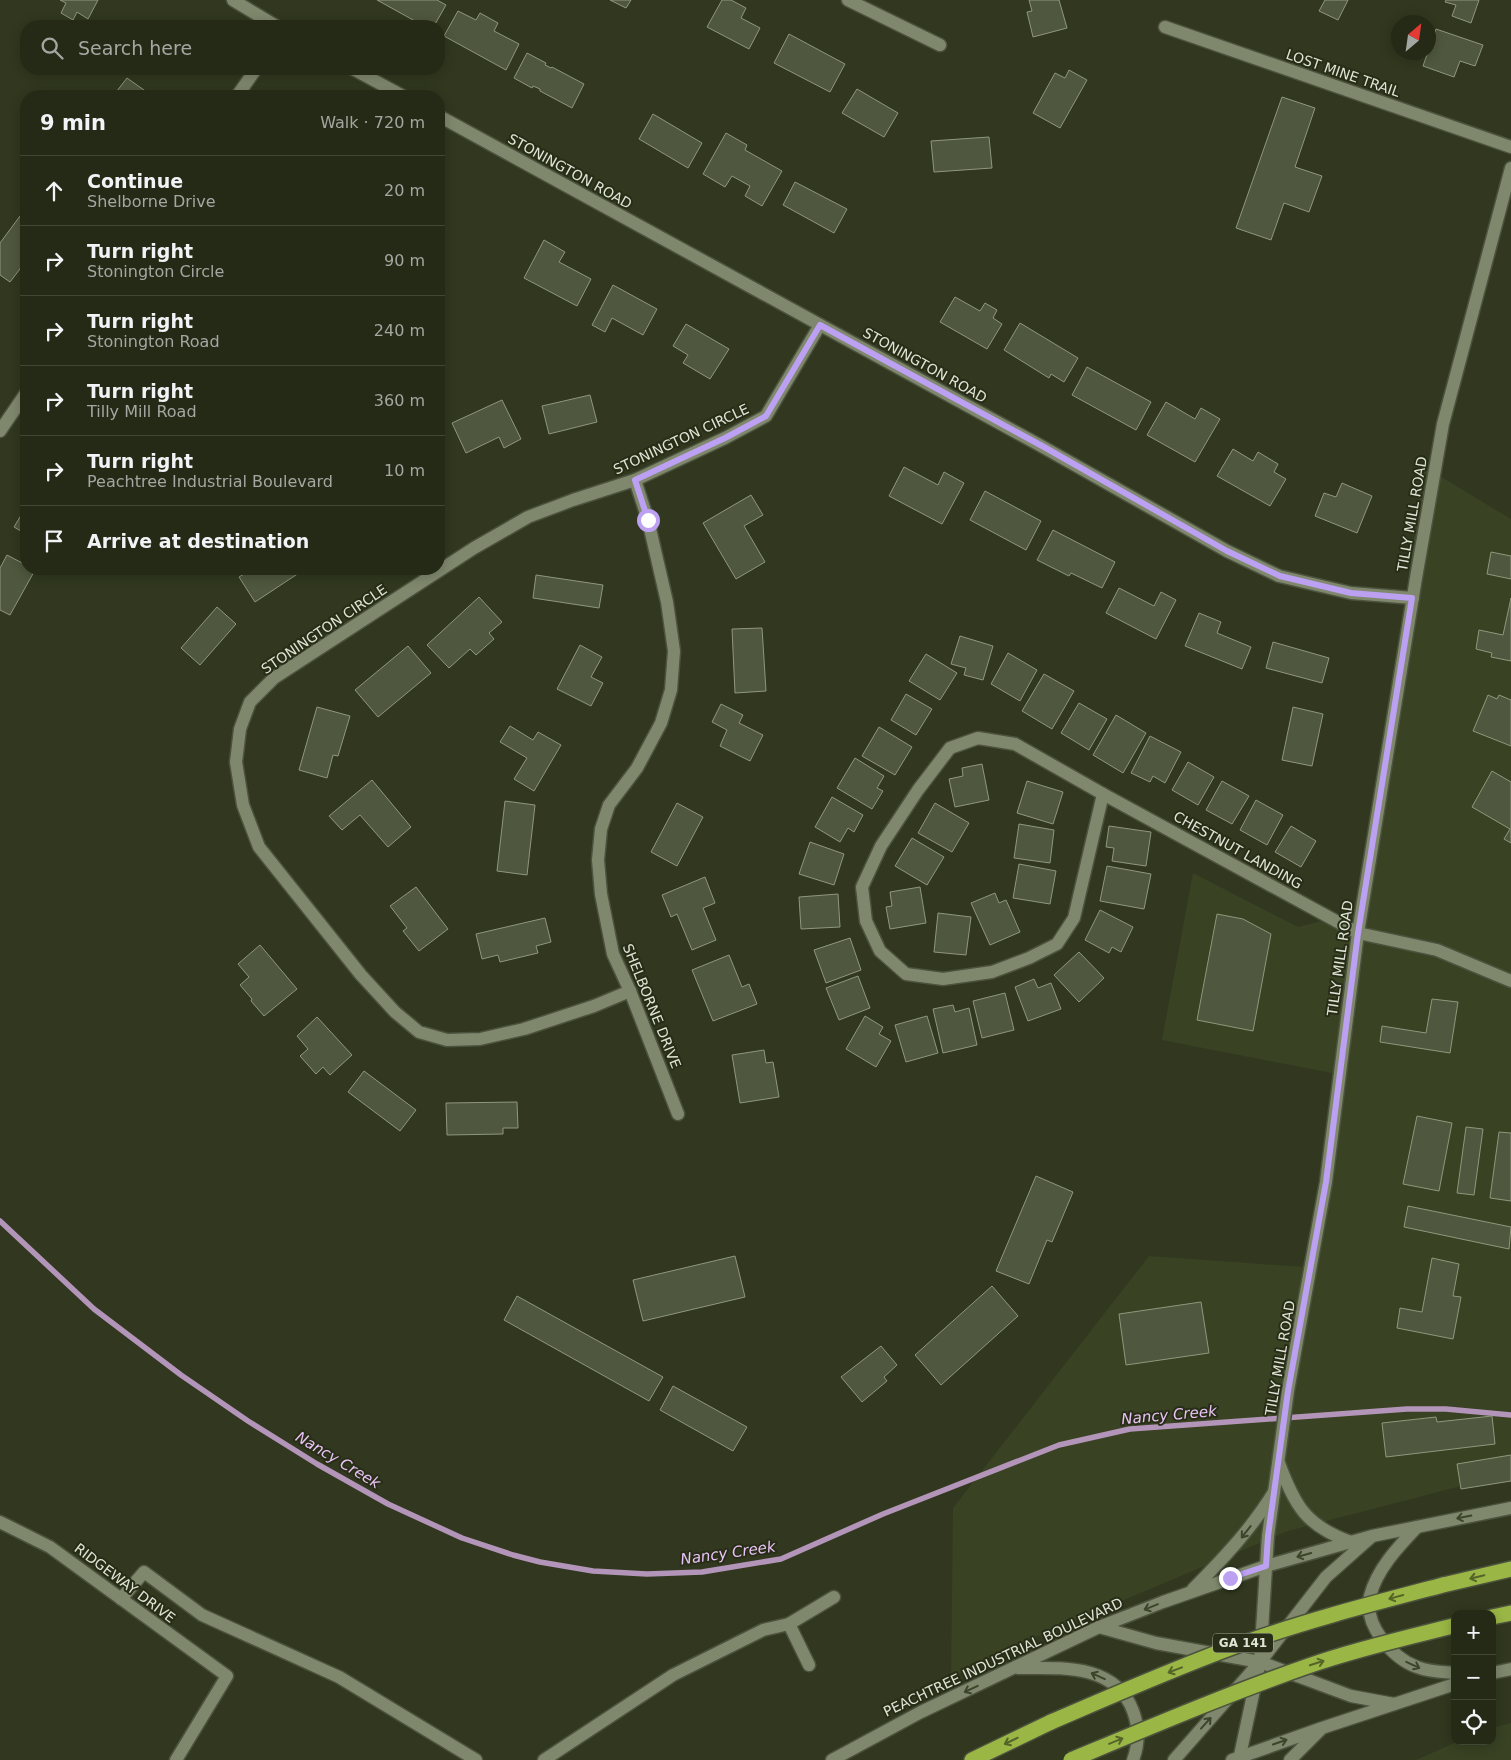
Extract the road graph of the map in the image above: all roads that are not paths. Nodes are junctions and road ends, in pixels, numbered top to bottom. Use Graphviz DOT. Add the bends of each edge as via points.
graph roads {
  1 [pos="233,0"];
  2 [pos="848,0"];
  3 [pos="266,20"];
  4 [pos="1165,27"];
  5 [pos="940,45"];
  6 [pos="252,75"];
  7 [pos="364,75"];
  8 [pos="241,90"];
  9 [pos="392,90"];
  10 [pos="445,119"];
  11 [pos="1511,146"];
  12 [pos="1511,168"];
  13 [pos="820,325"];
  14 [pos="20,402"];
  15 [pos="0,431"];
  16 [pos="635,480"];
  17 [pos="445,567"];
  18 [pos="432,575"];
  19 [pos="1412,598"];
  20 [pos="1103,794"];
  21 [pos="1358,933"];
  22 [pos="1511,981"];
  23 [pos="630,991"];
  24 [pos="678,1114"];
  25 [pos="1279,1463"];
  26 [pos="1274,1492"];
  27 [pos="1511,1508"];
  28 [pos="0,1522"];
  29 [pos="1416,1527"];
  30 [pos="1372,1536"];
  31 [pos="1352,1542"];
  32 [pos="1266,1566"];
  33 [pos="1511,1569"];
  34 [pos="1189,1592"];
  35 [pos="834,1597"];
  36 [pos="120,1599"];
  37 [pos="1511,1613"];
  38 [pos="1496,1616"];
  39 [pos="789,1624"];
  40 [pos="1099,1627"];
  41 [pos="1451,1627"];
  42 [pos="1260,1662"];
  43 [pos="809,1666"];
  44 [pos="1015,1668"];
  45 [pos="1511,1669"];
  46 [pos="1496,1672"];
  47 [pos="1451,1673"];
  48 [pos="1451,1685"];
  49 [pos="1394,1704"];
  50 [pos="1322,1728"];
  51 [pos="1237,1759"];
  52 [pos="176,1760"];
  53 [pos="476,1760"];
  54 [pos="544,1760"];
  55 [pos="832,1760"];
  56 [pos="972,1760"];
  57 [pos="1071,1760"];
  58 [pos="1133,1760"];
  59 [pos="1174,1760"];
  60 [pos="1290,1760"];
  1 -- 3 [label="street"];
  2 -- 5 [label="street"];
  4 -- 11 [label="street, LOST MINE TRAIL"];
  6 -- 8 [label="street"];
  7 -- 9 [label="street"];
  10 -- 13 [label="street, STONINGTON ROAD"];
  12 -- 19 [label="street, TILLY MILL ROAD" via="1442,424"];
  13 -- 16 [label="street, STONINGTON CIRCLE" via="766,416"];
  13 -- 19 [label="street, STONINGTON ROAD" via="1227,551 1280,576 1351,593"];
  14 -- 15 [label="street"];
  16 -- 17 [label="street, STONINGTON CIRCLE" via="528,517"];
  16 -- 23 [label="street, SHELBORNE DRIVE" via="667,602 674,651 671,690 661,723 637,768 609,805 601,829 598,860 601,894 613,954"];
  18 -- 23 [label="street, STONINGTON CIRCLE" via="274,678 250,702 240,729 236,762 243,805 260,847 362,975 395,1012 419,1032 447,1040 480,1039 524,1029"];
  19 -- 21 [label="street, TILLY MILL ROAD"];
  20 -- 20 [label="street, CHESTNUT LANDING" via="1015,744 978,738 950,748 881,846 862,887 866,921 880,951 906,974 943,979 992,972 1057,944 1074,918"];
  20 -- 21 [label="street, CHESTNUT LANDING"];
  21 -- 22 [label="street, CHESTNUT LANDING" via="1437,950"];
  21 -- 25 [label="street, TILLY MILL ROAD" via="1326,1182 1288,1391"];
  23 -- 24 [label="street, SHELBORNE DRIVE"];
  25 -- 26 [label="street, TILLY MILL ROAD"];
  25 -- 31 [label="street" via="1293,1496 1309,1520"];
  26 -- 32 [label="street, TILLY MILL ROAD"];
  26 -- 34 [label="street, one-way" via="1241,1539"];
  27 -- 29 [label="street, PEACHTREE INDUSTRIAL BOULEVARD, one-way"];
  28 -- 36 [label="street, RIDGEWAY DRIVE" via="50,1547"];
  29 -- 30 [label="street, PEACHTREE INDUSTRIAL BOULEVARD"];
  29 -- 47 [label="street, one-way" via="1383,1568 1370,1598 1370,1610 1382,1640 1397,1656 1416,1667"];
  30 -- 31 [label="street, PEACHTREE INDUSTRIAL BOULEVARD"];
  30 -- 42 [label="street" via="1326,1577"];
  31 -- 32 [label="street, PEACHTREE INDUSTRIAL BOULEVARD, one-way"];
  32 -- 34 [label="street, PEACHTREE INDUSTRIAL BOULEVARD"];
  32 -- 42 [label="street, TILLY MILL ROAD"];
  33 -- 56 [label="highway, GA 141, one-way, bridge" via="1332,1614 1241,1644 1051,1722"];
  34 -- 40 [label="street, PEACHTREE INDUSTRIAL BOULEVARD, one-way"];
  35 -- 39 [label="street"];
  36 -- 52 [label="street, RIDGEWAY DRIVE" via="227,1676"];
  36 -- 53 [label="street" via="144,1572 202,1615 339,1677"];
  37 -- 38 [label="highway"];
  39 -- 43 [label="street"];
  39 -- 54 [label="street" via="763,1630 673,1675"];
  40 -- 42 [label="street" via="1156,1643"];
  40 -- 44 [label="street, PEACHTREE INDUSTRIAL BOULEVARD"];
  57 -- 41 [label="highway, one-way, bridge" via="1310,1665"];
  42 -- 49 [label="street" via="1351,1696"];
  42 -- 51 [label="street, TILLY MILL ROAD"];
  59 -- 42 [label="street, one-way"];
  44 -- 55 [label="street, PEACHTREE INDUSTRIAL BOULEVARD, one-way" via="920,1712"];
  58 -- 44 [label="street, one-way" via="1137,1744 1135,1716 1130,1703 1111,1682 1083,1670"];
  45 -- 46 [label="street"];
  48 -- 49 [label="street"];
  49 -- 50 [label="street"];
  51 -- 50 [label="street, one-way"];
  50 -- 60 [label="street"];
}
